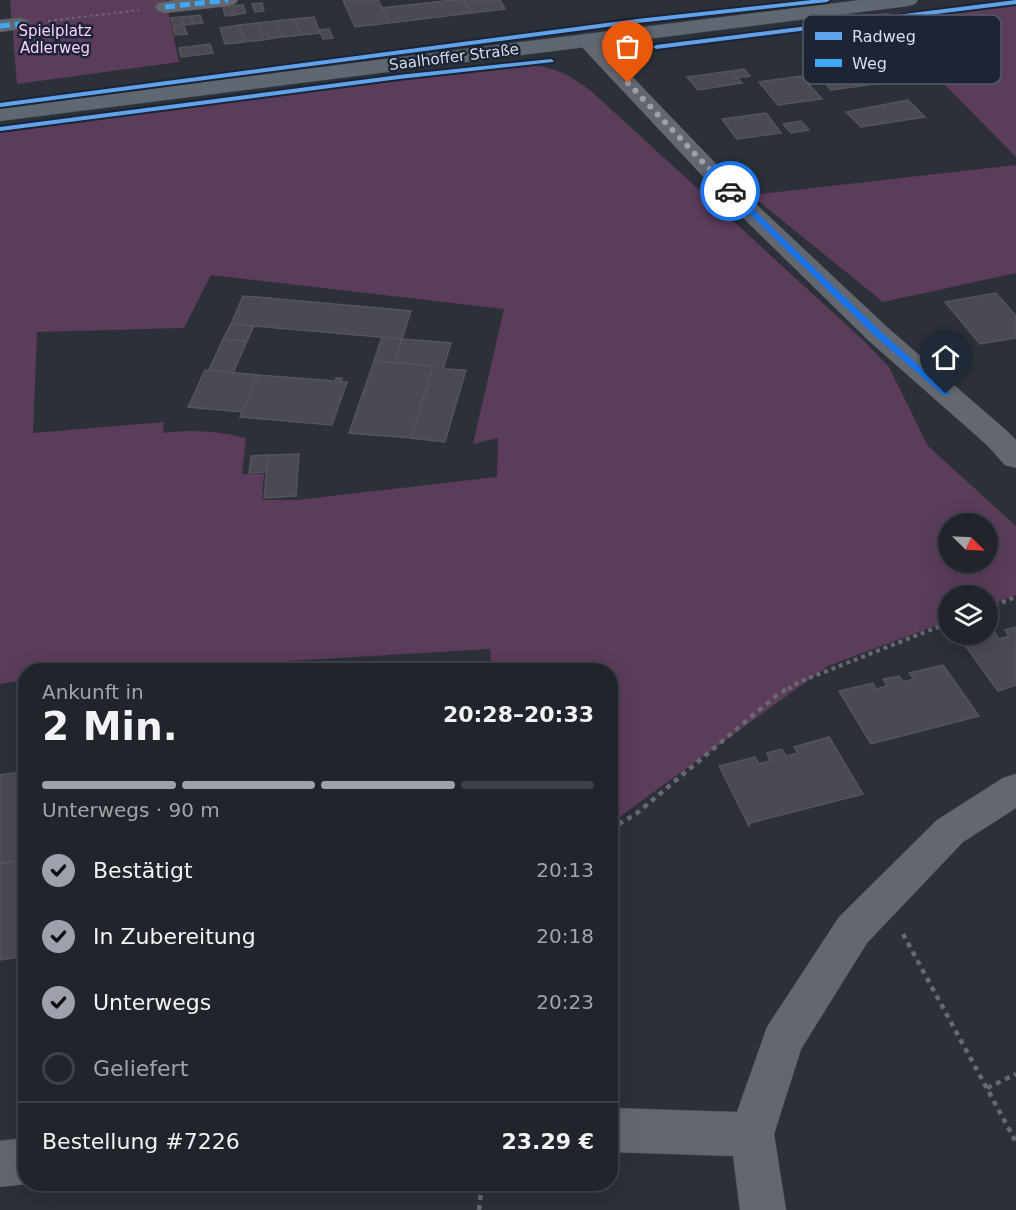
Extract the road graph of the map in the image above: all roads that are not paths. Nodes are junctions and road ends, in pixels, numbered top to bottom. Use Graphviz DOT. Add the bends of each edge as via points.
graph roads {
  1 [pos="228,0"];
  2 [pos="908,0"];
  3 [pos="165,7"];
  4 [pos="588,42"];
  5 [pos="0,114"];
  6 [pos="1016,458"];
  7 [pos="1016,789"];
  8 [pos="618,1130"];
  9 [pos="752,1134"];
  10 [pos="18,1162"];
  11 [pos="0,1164"];
  12 [pos="763,1210"];
  1 -- 3 [label="street"];
  2 -- 4 [label="main road, Saalhoffer Straße"];
  4 -- 5 [label="main road, Saalhoffer Straße"];
  4 -- 6 [label="street" via="735,197 878,334"];
  7 -- 9 [label="street" via="950,831 853,930 782,1041"];
  8 -- 9 [label="street"];
  9 -- 12 [label="street"];
  10 -- 11 [label="street"];
}
